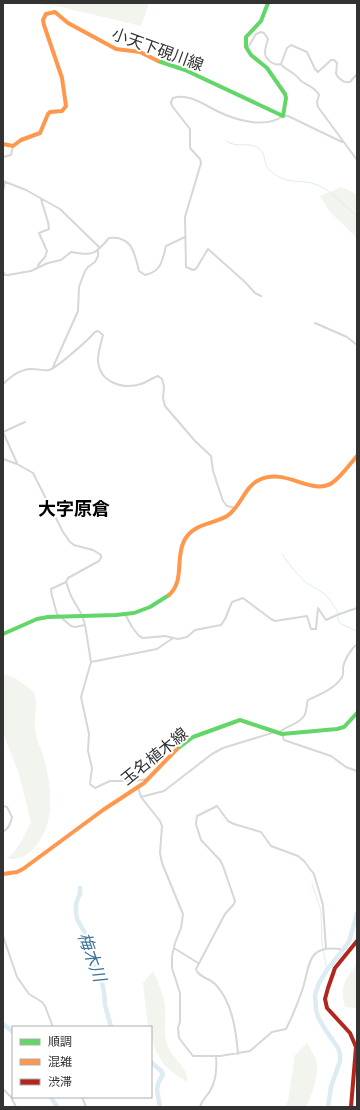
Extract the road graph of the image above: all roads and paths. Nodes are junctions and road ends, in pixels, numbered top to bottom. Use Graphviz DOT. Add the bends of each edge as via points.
graph roads {
  1 [pos="268,3"];
  2 [pos="247,49"];
  3 [pos="281,64"];
  4 [pos="357,74"];
  5 [pos="283,116"];
  6 [pos="343,142"];
  7 [pos="3,144"];
  8 [pos="13,146"];
  9 [pos="3,157"];
  10 [pos="357,160"];
  11 [pos="4,182"];
  12 [pos="3,191"];
  13 [pos="41,199"];
  14 [pos="185,237"];
  15 [pos="100,248"];
  16 [pos="98,250"];
  17 [pos="39,267"];
  18 [pos="3,271"];
  19 [pos="261,296"];
  20 [pos="315,323"];
  21 [pos="357,345"];
  22 [pos="52,368"];
  23 [pos="3,384"];
  24 [pos="25,422"];
  25 [pos="3,432"];
  26 [pos="357,456"];
  27 [pos="3,459"];
  28 [pos="18,465"];
  29 [pos="236,508"];
  30 [pos="66,582"];
  31 [pos="357,608"];
  32 [pos="125,614"];
  33 [pos="60,616"];
  34 [pos="82,616"];
  35 [pos="85,625"];
  36 [pos="3,634"];
  37 [pos="173,638"];
  38 [pos="357,644"];
  39 [pos="91,662"];
  40 [pos="357,714"];
  41 [pos="279,733"];
  42 [pos="357,770"];
  43 [pos="149,778"];
  44 [pos="138,787"];
  45 [pos="141,797"];
  46 [pos="3,806"];
  47 [pos="3,832"];
  48 [pos="3,874"];
  49 [pos="3,936"];
  50 [pos="357,941"];
  51 [pos="174,948"];
  52 [pos="326,949"];
  53 [pos="340,949"];
  54 [pos="198,963"];
  55 [pos="53,1026"];
  56 [pos="357,1047"];
  57 [pos="238,1054"];
  58 [pos="216,1056"];
  59 [pos="3,1089"];
  60 [pos="16,1107"];
  61 [pos="200,1107"];
  62 [pos="351,1107"];
  1 -- 2 [label="main road" via="261,21 246,38"];
  2 -- 3 [label="street" via="258,32 264,33 268,39 265,52 267,58 274,64"];
  2 -- 5 [label="main road" via="266,67 285,94"];
  3 -- 4 [label="street" via="290,45 307,52 318,72 334,60 337,63 336,74 339,79 350,82"];
  3 -- 6 [label="street" via="318,92 318,107"];
  5 -- 6 [label="street"];
  5 -- 8 [label="main road, 小天下硯川線" via="185,70 140,52 116,49 68,23 60,14 51,12 46,14 43,20 62,78 66,106 62,111 48,114 40,133"];
  5 -- 14 [label="street" via="268,122 249,121 189,98 173,98 172,106 190,129 190,148 201,163 187,209"];
  6 -- 10 [label="street"];
  7 -- 8 [label="main road"];
  8 -- 9 [label="street" via="12,155"];
  11 -- 12 [label="street"];
  11 -- 13 [label="street"];
  13 -- 15 [label="street" via="60,209"];
  13 -- 17 [label="street" via="49,229 39,233 47,252"];
  14 -- 15 [label="street" via="166,246 160,267 145,275 139,271 134,250 122,240 109,238"];
  14 -- 19 [label="street" via="186,267 194,270 208,249"];
  15 -- 16 [label="street"];
  16 -- 17 [label="street" via="88,254 71,252 61,260"];
  16 -- 22 [label="street" via="95,262 85,271 79,287 78,311"];
  17 -- 18 [label="street" via="8,276"];
  20 -- 21 [label="street" via="347,337"];
  22 -- 23 [label="street" via="19,371"];
  22 -- 29 [label="street" via="97,330 102,335 99,365 101,372 109,381 130,386 158,376 162,378 165,406 211,456 223,501 227,506"];
  24 -- 25 [label="street"];
  25 -- 28 [label="street"];
  26 -- 29 [label="main road" via="336,480 324,486 310,485 285,476 263,478 251,486"];
  27 -- 28 [label="street"];
  28 -- 30 [label="street" via="33,473 70,542 100,554 101,559 68,578"];
  29 -- 32 [label="main road" via="226,517 198,526 188,534 180,555 179,578 171,594 144,610"];
  30 -- 33 [label="street" via="51,589 57,614"];
  30 -- 34 [label="street"];
  31 -- 37 [label="street" via="326,620 318,608 316,629 311,629 306,616 276,621 243,598 232,602 221,625 195,630 187,637"];
  32 -- 34 [label="main road"];
  32 -- 37 [label="street" via="132,627 143,638"];
  33 -- 34 [label="main road"];
  33 -- 35 [label="street" via="71,626"];
  33 -- 36 [label="main road" via="37,619"];
  34 -- 35 [label="street"];
  35 -- 39 [label="street"];
  37 -- 39 [label="street" via="157,649"];
  38 -- 41 [label="street" via="346,660 340,680 308,700 304,716"];
  39 -- 43 [label="street" via="81,698 89,734 88,751 92,768 90,784 95,788 110,781"];
  40 -- 41 [label="main road, 玉名植木線" via="344,727 337,729"];
  41 -- 42 [label="street" via="284,740 331,756 346,767"];
  41 -- 43 [label="main road, 玉名植木線" via="240,720 193,737 166,759"];
  41 -- 45 [label="street" via="223,748 164,791"];
  43 -- 44 [label="main road, 玉名植木線"];
  44 -- 45 [label="street"];
  44 -- 48 [label="main road, 玉名植木線" via="23,869"];
  45 -- 51 [label="street" via="162,826 162,863 183,914 182,928"];
  46 -- 47 [label="street" via="7,807 12,817"];
  49 -- 55 [label="street" via="17,977 29,994 45,1006"];
  50 -- 56 [label="main road" via="336,967 325,1002 354,1037"];
  51 -- 54 [label="street"];
  51 -- 58 [label="street" via="172,968 180,993 179,1038 193,1056"];
  52 -- 53 [label="street"];
  52 -- 54 [label="street" via="323,905 314,874 298,856 271,846 261,832 228,821 217,806 197,816 196,824 201,840 220,860 235,900"];
  52 -- 57 [label="street" via="311,957 303,988 286,1029 272,1032 250,1051"];
  54 -- 57 [label="street" via="197,972 214,983 228,1006 237,1035"];
  56 -- 62 [label="main road"];
  57 -- 58 [label="street"];
  58 -- 61 [label="street" via="213,1084"];
  59 -- 60 [label="street"];
}
